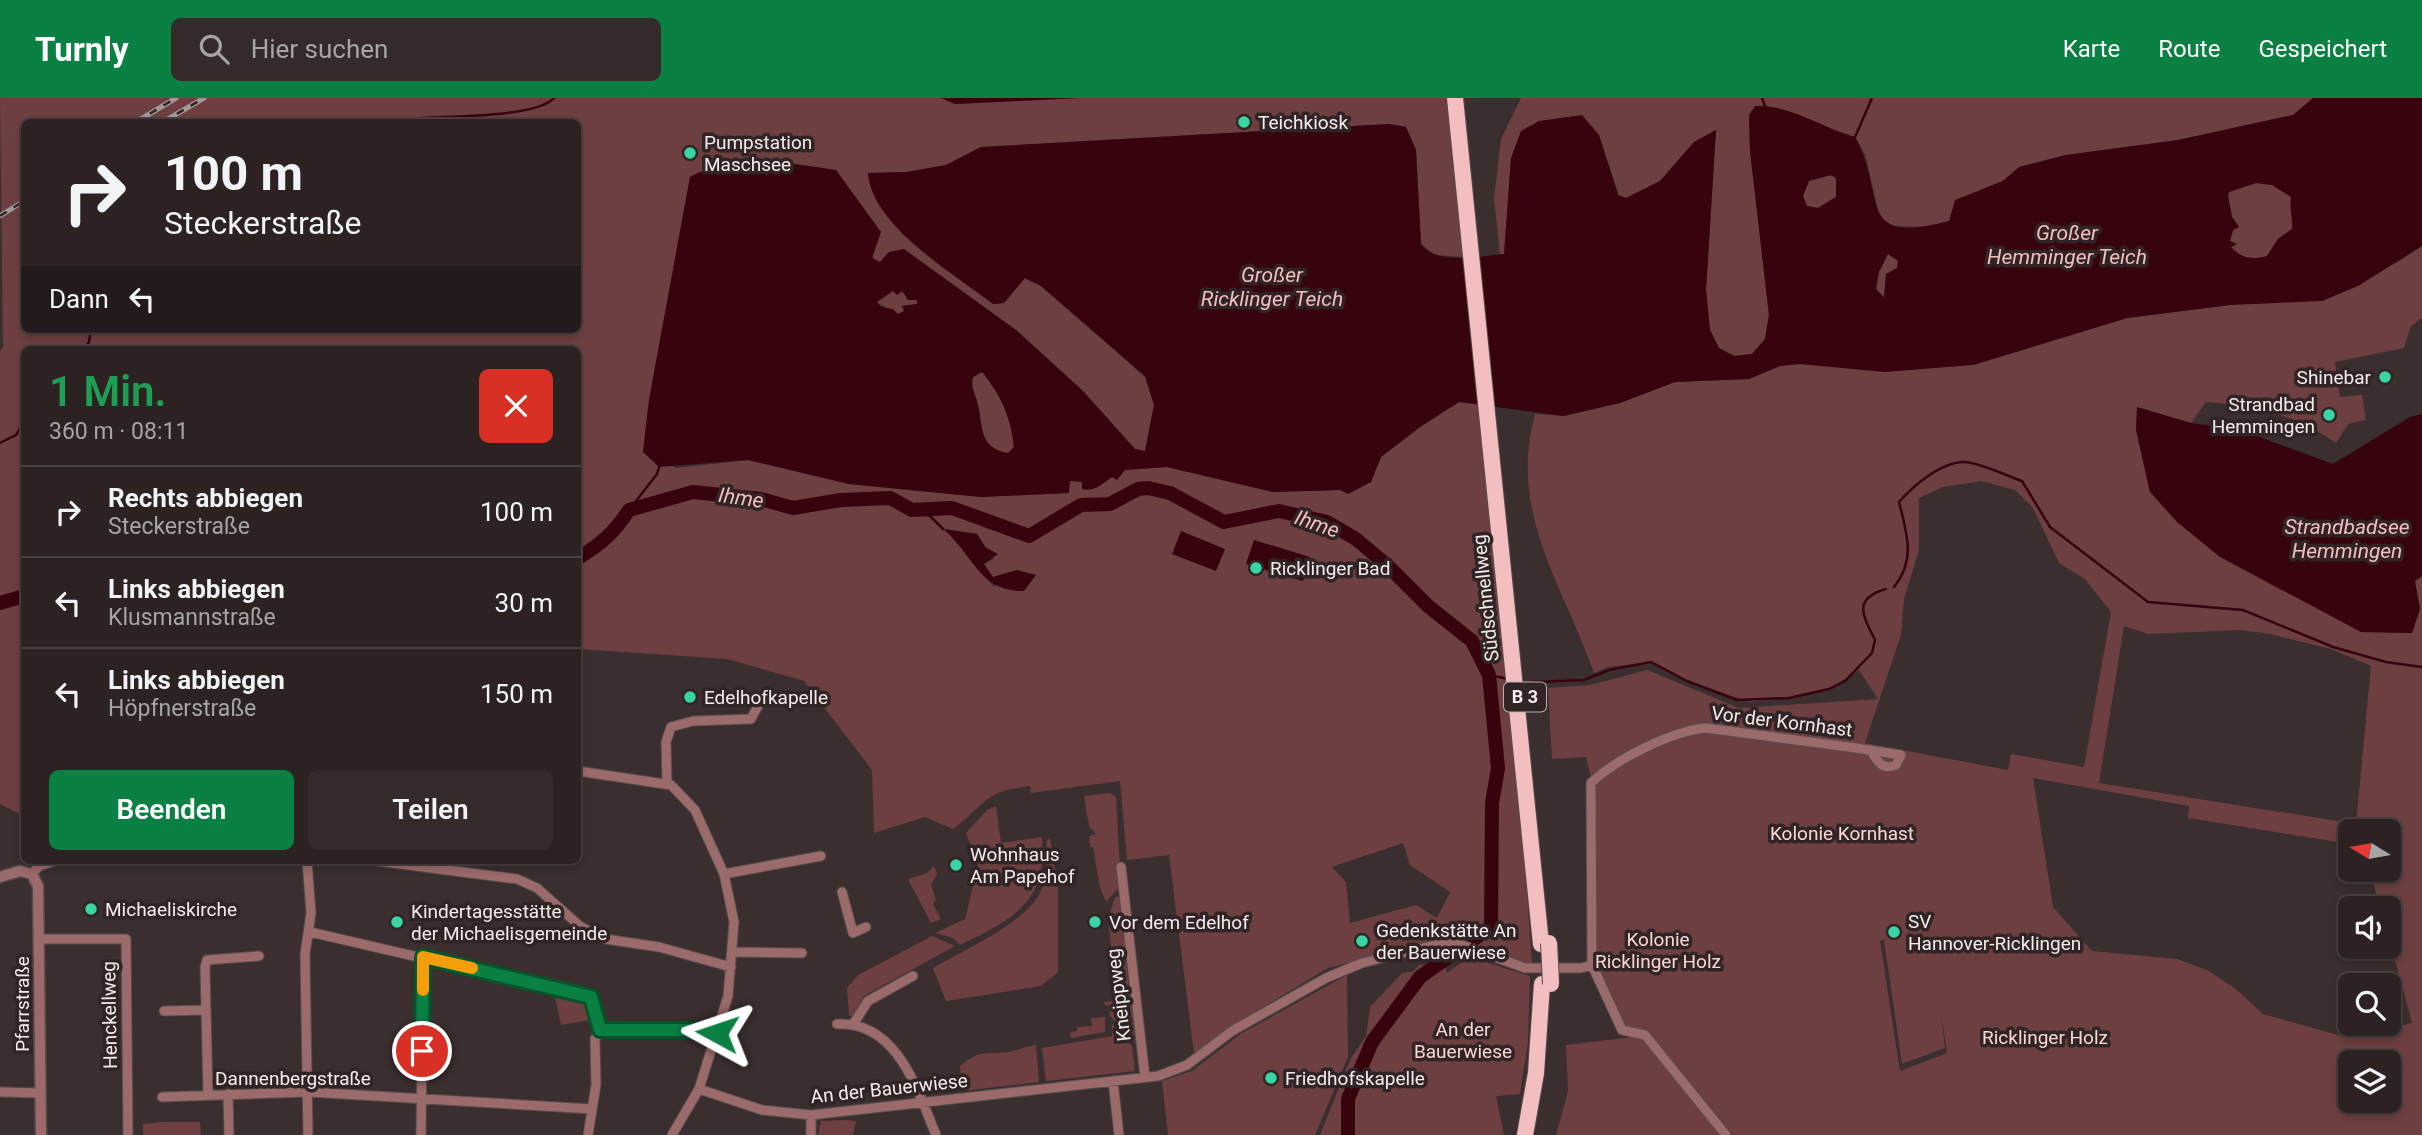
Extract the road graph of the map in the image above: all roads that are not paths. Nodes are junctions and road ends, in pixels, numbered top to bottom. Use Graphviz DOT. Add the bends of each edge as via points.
graph roads {
  1 [pos="1455,98"];
  2 [pos="1464,98"];
  3 [pos="1470,202"];
  4 [pos="760,702"];
  5 [pos="1870,750"];
  6 [pos="581,771"];
  7 [pos="667,784"];
  8 [pos="821,856"];
  9 [pos="45,864"];
  10 [pos="307,864"];
  11 [pos="422,864"];
  12 [pos="452,866"];
  13 [pos="1121,867"];
  14 [pos="32,874"];
  15 [pos="724,874"];
  16 [pos="0,877"];
  17 [pos="842,892"];
  18 [pos="866,927"];
  19 [pos="310,932"];
  20 [pos="39,939"];
  21 [pos="733,952"];
  22 [pos="802,953"];
  23 [pos="259,956"];
  24 [pos="423,957"];
  25 [pos="1592,965"];
  26 [pos="731,967"];
  27 [pos="913,976"];
  28 [pos="1546,984"];
  29 [pos="206,1010"];
  30 [pos="164,1011"];
  31 [pos="854,1023"];
  32 [pos="837,1024"];
  33 [pos="600,1030"];
  34 [pos="717,1033"];
  35 [pos="1145,1077"];
  36 [pos="1113,1081"];
  37 [pos="699,1089"];
  38 [pos="0,1092"];
  39 [pos="308,1092"];
  40 [pos="40,1093"];
  41 [pos="228,1094"];
  42 [pos="208,1095"];
  43 [pos="162,1097"];
  44 [pos="422,1098"];
  45 [pos="924,1104"];
  46 [pos="592,1109"];
  47 [pos="811,1115"];
  48 [pos="41,1135"];
  49 [pos="128,1135"];
  50 [pos="229,1135"];
  51 [pos="308,1135"];
  52 [pos="421,1135"];
  53 [pos="588,1135"];
  54 [pos="673,1135"];
  55 [pos="811,1135"];
  56 [pos="936,1135"];
  57 [pos="1119,1135"];
  58 [pos="1525,1135"];
  59 [pos="1534,1135"];
  60 [pos="1726,1135"];
  1 -- 3 [label="highway, Südschnellweg / B 3"];
  2 -- 3 [label="highway, Südschnellweg / B 3"];
  3 -- 28 [label="highway, Südschnellweg / B 3"];
  4 -- 7 [label="street" via="751,719 693,721 671,727 666,741"];
  5 -- 25 [label="street, Vor der Kornhast" via="1706,728 1671,737 1600,774 1590,788"];
  6 -- 7 [label="street"];
  7 -- 15 [label="street" via="695,810"];
  8 -- 15 [label="street"];
  9 -- 14 [label="street"];
  10 -- 19 [label="street"];
  11 -- 12 [label="street"];
  12 -- 26 [label="street" via="528,883 581,927 605,939 667,949"];
  13 -- 35 [label="street, Kneippweg"];
  14 -- 16 [label="street" via="20,871"];
  14 -- 20 [label="street, Pfarrstraße" via="38,886"];
  15 -- 21 [label="street" via="733,909"];
  17 -- 18 [label="street" via="853,933"];
  19 -- 24 [label="street"];
  19 -- 39 [label="street" via="305,954"];
  20 -- 40 [label="street, Pfarrstraße"];
  20 -- 49 [label="street, Henckellweg" via="125,939"];
  21 -- 22 [label="street"];
  21 -- 26 [label="street"];
  23 -- 29 [label="street" via="208,960"];
  24 -- 33 [label="street" via="591,997"];
  24 -- 44 [label="street"];
  25 -- 35 [label="street, An der Bauerwiese" via="1525,968 1460,942 1442,943 1341,970 1231,1031 1187,1065"];
  25 -- 60 [label="street" via="1622,1030 1645,1035"];
  26 -- 34 [label="street"];
  27 -- 31 [label="street" via="868,1001"];
  28 -- 58 [label="highway, Südschnellweg / B 3"];
  28 -- 59 [label="highway, Südschnellweg / B 3" via="1544,1074"];
  29 -- 30 [label="street"];
  29 -- 42 [label="street"];
  31 -- 32 [label="street"];
  31 -- 45 [label="street" via="888,1042"];
  33 -- 34 [label="street"];
  33 -- 46 [label="street" via="595,1039"];
  34 -- 37 [label="street"];
  35 -- 36 [label="street, An der Bauerwiese"];
  36 -- 45 [label="street, An der Bauerwiese"];
  36 -- 57 [label="street"];
  37 -- 47 [label="street, An der Bauerwiese" via="762,1110"];
  37 -- 54 [label="street"];
  38 -- 40 [label="street"];
  39 -- 41 [label="street, Dannenbergstraße"];
  39 -- 44 [label="street, Dannenbergstraße"];
  39 -- 51 [label="street"];
  40 -- 48 [label="street, Pfarrstraße"];
  41 -- 42 [label="street, Dannenbergstraße"];
  41 -- 50 [label="street"];
  42 -- 43 [label="street, Dannenbergstraße"];
  44 -- 46 [label="street, Dannenbergstraße"];
  44 -- 52 [label="street"];
  45 -- 47 [label="street, An der Bauerwiese"];
  45 -- 56 [label="street"];
  46 -- 53 [label="street"];
  47 -- 55 [label="street"];
}
